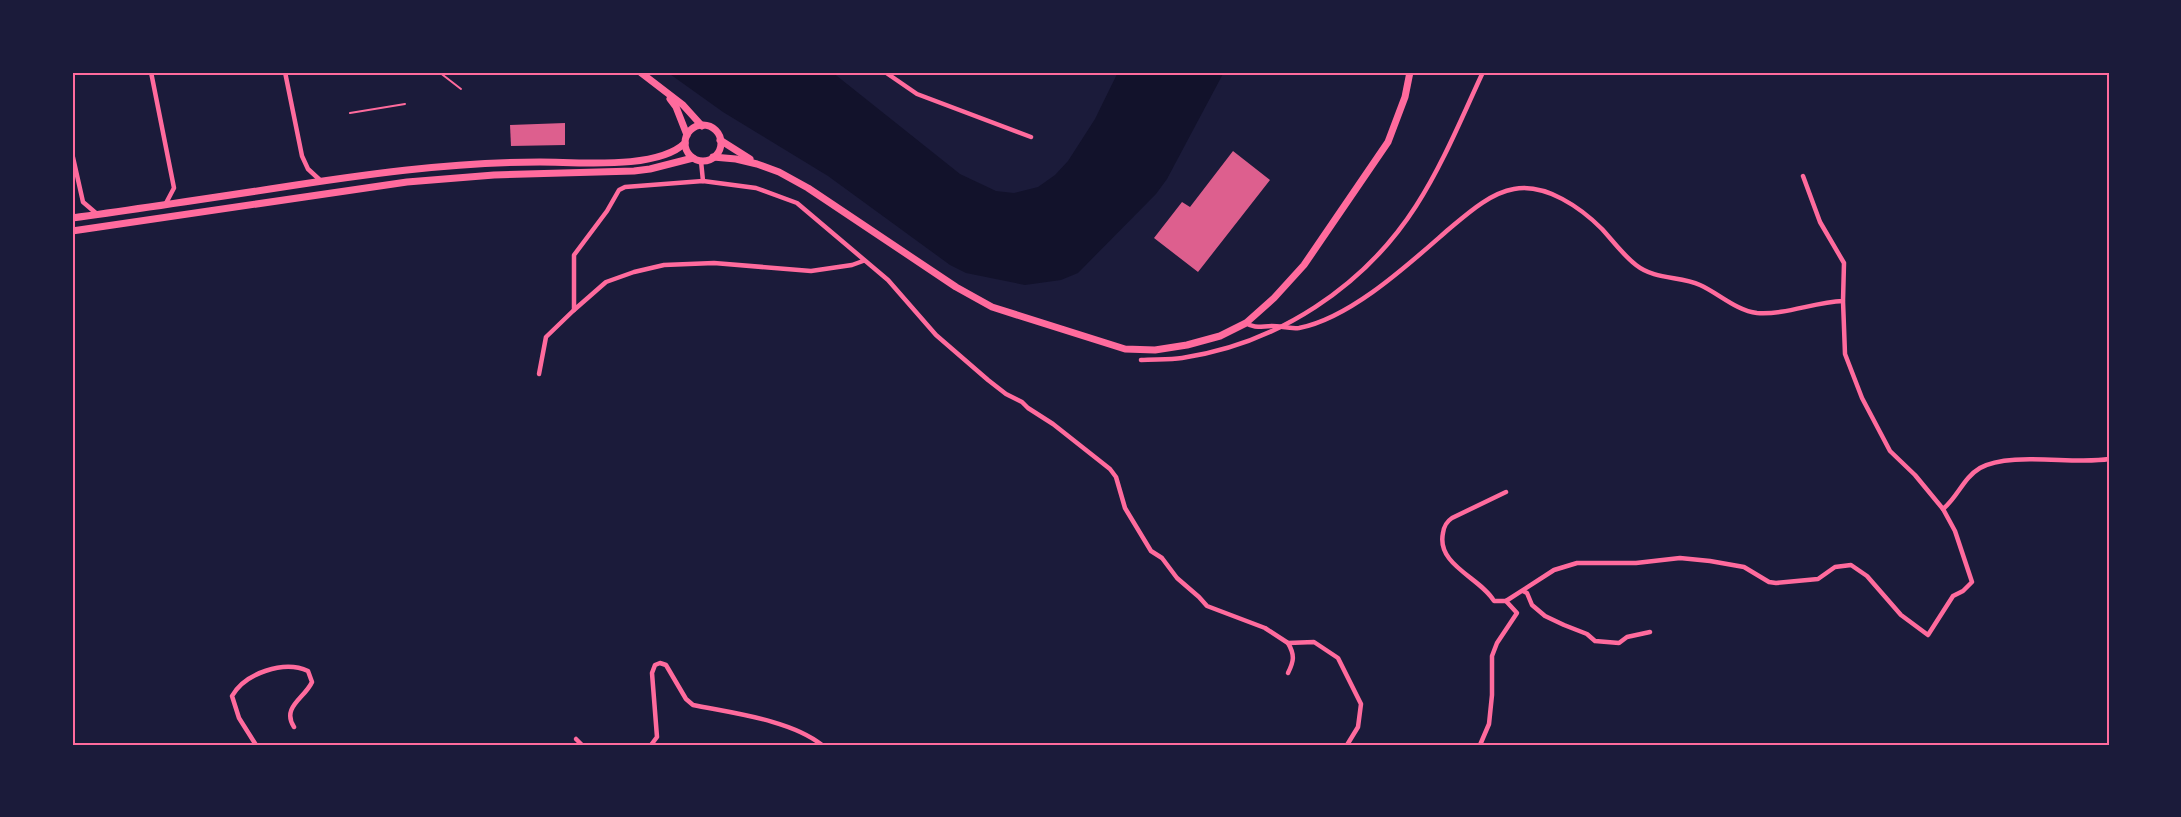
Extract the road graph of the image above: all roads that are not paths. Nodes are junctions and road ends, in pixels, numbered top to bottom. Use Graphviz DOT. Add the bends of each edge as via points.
graph roads {
  1 [pos="151,72"];
  2 [pos="285,72"];
  3 [pos="439,72"];
  4 [pos="640,72"];
  5 [pos="885,72"];
  6 [pos="1410,72"];
  7 [pos="1484,72"];
  8 [pos="460,89"];
  9 [pos="665,92"];
  10 [pos="405,104"];
  11 [pos="350,113"];
  12 [pos="702,126"];
  13 [pos="687,135"];
  14 [pos="1031,137"];
  15 [pos="720,140"];
  16 [pos="685,143"];
  17 [pos="72,153"];
  18 [pos="713,157"];
  19 [pos="693,158"];
  20 [pos="701,161"];
  21 [pos="757,164"];
  22 [pos="1803,176"];
  23 [pos="321,181"];
  24 [pos="703,181"];
  25 [pos="165,205"];
  26 [pos="97,214"];
  27 [pos="72,218"];
  28 [pos="72,231"];
  29 [pos="863,261"];
  30 [pos="1843,301"];
  31 [pos="574,310"];
  32 [pos="1246,323"];
  33 [pos="1281,327"];
  34 [pos="1141,360"];
  35 [pos="539,374"];
  36 [pos="2109,459"];
  37 [pos="1506,492"];
  38 [pos="1943,509"];
  39 [pos="1523,591"];
  40 [pos="1506,601"];
  41 [pos="1650,632"];
  42 [pos="1288,643"];
  43 [pos="1288,673"];
  44 [pos="294,727"];
  45 [pos="576,739"];
  46 [pos="256,745"];
  47 [pos="582,745"];
  48 [pos="651,745"];
  49 [pos="822,745"];
  50 [pos="1347,745"];
  51 [pos="1480,745"];
  1 -- 25 [label="street" via="174,188"];
  2 -- 23 [label="street" via="302,156 308,169"];
  3 -- 8 [label="lane"];
  4 -- 9 [label="main road"];
  5 -- 14 [label="street" via="917,94"];
  6 -- 32 [label="main road" via="1388,142 1304,265"];
  7 -- 33 [label="street" via="1445,153 1401,227 1352,279 1314,309"];
  9 -- 12 [label="main road"];
  9 -- 13 [label="main road"];
  10 -- 11 [label="lane"];
  12 -- 13 [label="main road"];
  12 -- 15 [label="main road" via="714,129"];
  13 -- 16 [label="main road"];
  15 -- 18 [label="main road"];
  15 -- 21 [label="main road"];
  16 -- 19 [label="main road"];
  16 -- 23 [label="main road" via="678,150 651,160 451,165"];
  17 -- 26 [label="street" via="83,202"];
  18 -- 20 [label="main road"];
  18 -- 21 [label="main road"];
  19 -- 20 [label="main road"];
  19 -- 28 [label="main road" via="642,170 407,182"];
  20 -- 24 [label="street"];
  21 -- 32 [label="main road" via="808,188 992,307 1018,316 1125,349 1145,350 1187,345 1220,336"];
  22 -- 30 [label="street" via="1820,222 1844,263"];
  23 -- 25 [label="main road"];
  24 -- 29 [label="street" via="756,189 797,203"];
  24 -- 31 [label="street" via="619,190 574,255"];
  25 -- 26 [label="main road"];
  26 -- 27 [label="main road"];
  29 -- 31 [label="street" via="811,271 714,263 664,265 606,282"];
  29 -- 42 [label="street" via="888,280 936,335 988,380 1110,469 1125,508 1151,551 1207,606 1265,628"];
  30 -- 33 [label="street" via="1756,313 1699,284 1649,273 1574,208 1547,192 1524,188 1501,193 1468,213 1389,279 1343,311 1301,327"];
  30 -- 38 [label="street" via="1845,354 1862,398 1890,451"];
  31 -- 35 [label="street" via="546,337"];
  32 -- 33 [label="street"];
  33 -- 34 [label="street" via="1218,350 1181,358"];
  36 -- 38 [label="street" via="2021,460 1982,467"];
  37 -- 40 [label="street" via="1452,518 1444,528 1441,544 1454,563 1494,601"];
  38 -- 39 [label="street" via="1955,531 1971,582 1953,596 1928,635 1901,615 1867,576 1851,565 1835,567 1818,579 1776,583 1744,567 1710,561 1680,558 1577,563 1554,570"];
  39 -- 40 [label="street"];
  39 -- 41 [label="street" via="1545,615 1578,629 1594,641 1619,643"];
  40 -- 51 [label="street" via="1517,613 1492,656 1492,695"];
  42 -- 43 [label="street" via="1294,662"];
  42 -- 50 [label="street" via="1314,642 1338,658 1346,671 1361,704 1358,727"];
  44 -- 46 [label="street" via="289,712 309,689 312,682 308,670 292,666 255,674 237,687 232,696 239,718"];
  45 -- 47 [label="street"];
  48 -- 49 [label="street" via="657,737 652,673 660,663 666,665 693,705 792,728"];
}
